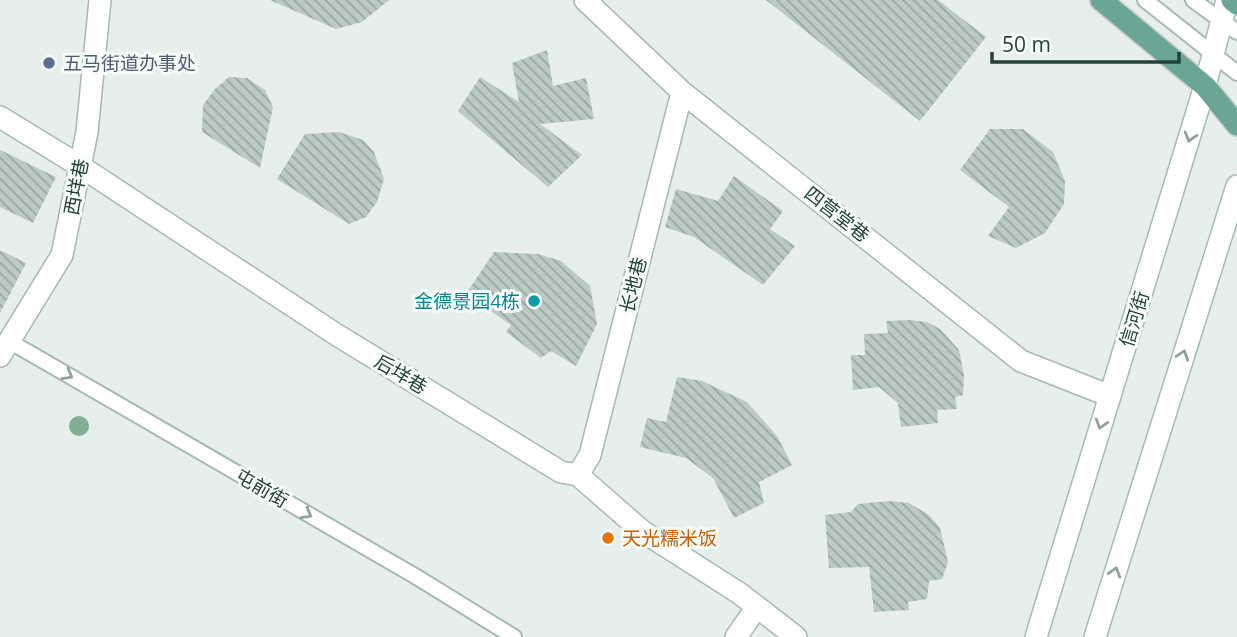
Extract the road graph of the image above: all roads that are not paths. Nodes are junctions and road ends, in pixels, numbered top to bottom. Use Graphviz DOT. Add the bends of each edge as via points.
graph roads {
  1 [pos="100,0"];
  2 [pos="585,0"];
  3 [pos="1101,0"];
  4 [pos="1145,0"];
  5 [pos="1193,0"];
  6 [pos="1237,4"];
  7 [pos="1229,13"];
  8 [pos="1212,55"];
  9 [pos="1237,73"];
  10 [pos="1205,86"];
  11 [pos="682,92"];
  12 [pos="0,117"];
  13 [pos="1237,125"];
  14 [pos="80,166"];
  15 [pos="1237,186"];
  16 [pos="3,345"];
  17 [pos="1110,396"];
  18 [pos="578,475"];
  19 [pos="757,607"];
  20 [pos="514,637"];
  21 [pos="736,637"];
  22 [pos="796,637"];
  23 [pos="1036,637"];
  24 [pos="1095,637"];
  1 -- 14 [label="street, 西垟巷"];
  2 -- 11 [label="street, 四营堂巷"];
  3 -- 10 [label="main road"];
  4 -- 8 [label="lane"];
  5 -- 7 [label="lane"];
  6 -- 7 [label="main road"];
  7 -- 8 [label="street, 信河街"];
  8 -- 9 [label="lane"];
  8 -- 10 [label="street, 信河街"];
  10 -- 13 [label="main road"];
  10 -- 17 [label="street, 信河街, one-way"];
  11 -- 17 [label="street, 四营堂巷" via="1021,361"];
  11 -- 18 [label="street, 长地巷" via="590,455"];
  12 -- 14 [label="street, 后垟巷"];
  14 -- 16 [label="street, 西垟巷" via="62,256"];
  14 -- 18 [label="street, 后垟巷" via="349,342 561,472"];
  24 -- 15 [label="street, one-way"];
  16 -- 20 [label="lane, 屯前街, one-way" via="403,569"];
  17 -- 23 [label="street, 信河街, one-way"];
  18 -- 19 [label="street, 后垟巷" via="642,531"];
  19 -- 21 [label="street"];
  19 -- 22 [label="street, 后垟巷"];
}
